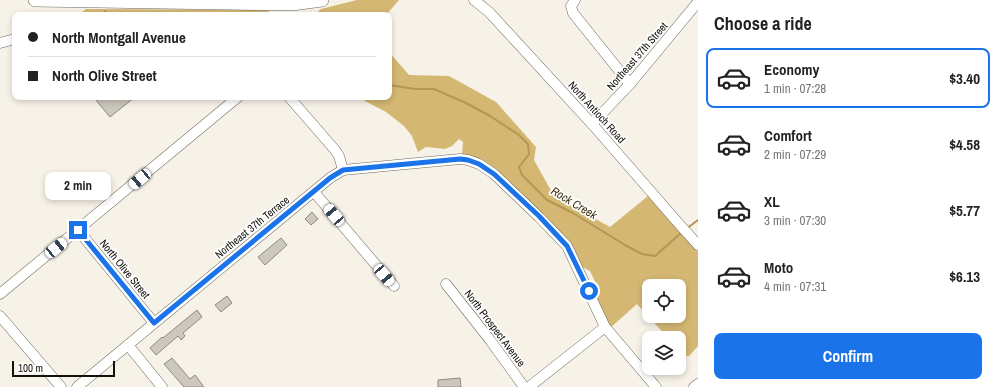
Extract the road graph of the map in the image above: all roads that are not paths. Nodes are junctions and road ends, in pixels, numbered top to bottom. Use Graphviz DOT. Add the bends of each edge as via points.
graph roads {
  1 [pos="34,0"];
  2 [pos="322,0"];
  3 [pos="474,0"];
  4 [pos="198,1"];
  5 [pos="698,2"];
  6 [pos="573,3"];
  7 [pos="12,40"];
  8 [pos="0,43"];
  9 [pos="630,84"];
  10 [pos="234,100"];
  11 [pos="292,100"];
  12 [pos="592,124"];
  13 [pos="343,170"];
  14 [pos="314,192"];
  15 [pos="78,230"];
  16 [pos="698,245"];
  17 [pos="446,284"];
  18 [pos="394,286"];
  19 [pos="0,294"];
  20 [pos="0,316"];
  21 [pos="154,323"];
  22 [pos="605,327"];
  23 [pos="128,345"];
  24 [pos="698,384"];
  25 [pos="61,387"];
  26 [pos="77,387"];
  27 [pos="162,387"];
  28 [pos="524,387"];
  29 [pos="529,387"];
  30 [pos="656,387"];
  31 [pos="694,387"];
  1 -- 4 [label="main road"];
  2 -- 4 [label="main road" via="292,4"];
  3 -- 12 [label="street, North Antioch Road"];
  5 -- 9 [label="street, Northeast 37th Street"];
  6 -- 9 [label="street" via="573,13"];
  7 -- 8 [label="street"];
  9 -- 12 [label="street, Northeast 37th Street"];
  10 -- 15 [label="street"];
  11 -- 13 [label="street" via="335,150"];
  12 -- 16 [label="street, North Antioch Road"];
  13 -- 14 [label="street, Northeast 37th Terrace"];
  13 -- 22 [label="street, Northeast 37th Terrace" via="451,159 479,164 494,174 567,246"];
  14 -- 18 [label="street"];
  14 -- 21 [label="street, Northeast 37th Terrace"];
  15 -- 19 [label="street"];
  15 -- 21 [label="street, North Olive Street"];
  17 -- 28 [label="street, North Prospect Avenue"];
  20 -- 25 [label="street"];
  21 -- 23 [label="street, Northeast 37th Terrace"];
  22 -- 29 [label="street"];
  22 -- 30 [label="street"];
  23 -- 26 [label="street, Northeast 37th Terrace"];
  23 -- 27 [label="street"];
  24 -- 31 [label="street"];
}
